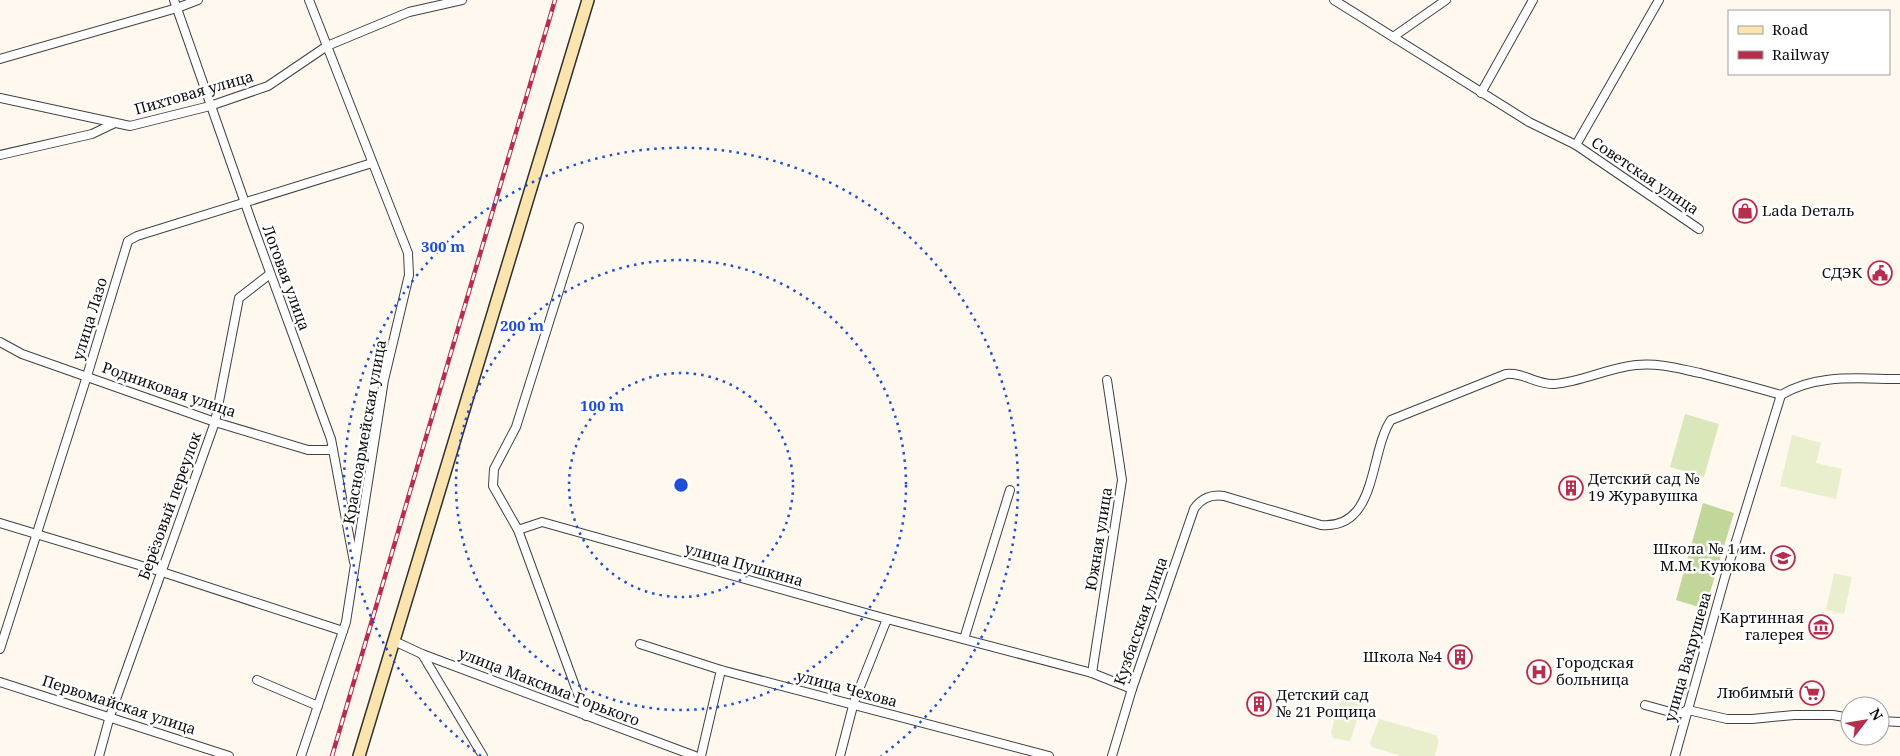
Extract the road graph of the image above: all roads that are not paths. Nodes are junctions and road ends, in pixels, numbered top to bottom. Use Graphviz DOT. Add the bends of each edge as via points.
graph roads {
  1 [pos="198,0"];
  2 [pos="309,0"];
  3 [pos="462,0"];
  4 [pos="588,0"];
  5 [pos="1334,0"];
  6 [pos="1446,0"];
  7 [pos="1533,0"];
  8 [pos="1659,0"];
  9 [pos="175,4"];
  10 [pos="1392,37"];
  11 [pos="327,46"];
  12 [pos="0,59"];
  13 [pos="1481,93"];
  14 [pos="0,98"];
  15 [pos="210,106"];
  16 [pos="116,123"];
  17 [pos="1576,145"];
  18 [pos="0,155"];
  19 [pos="372,163"];
  20 [pos="244,201"];
  21 [pos="579,227"];
  22 [pos="1699,229"];
  23 [pos="270,274"];
  24 [pos="0,342"];
  25 [pos="87,376"];
  26 [pos="1900,379"];
  27 [pos="1107,380"];
  28 [pos="1781,395"];
  29 [pos="215,422"];
  30 [pos="333,450"];
  31 [pos="1010,490"];
  32 [pos="0,523"];
  33 [pos="518,530"];
  34 [pos="36,534"];
  35 [pos="356,569"];
  36 [pos="162,572"];
  37 [pos="887,619"];
  38 [pos="344,631"];
  39 [pos="964,639"];
  40 [pos="394,641"];
  41 [pos="640,644"];
  42 [pos="0,649"];
  43 [pos="422,654"];
  44 [pos="722,670"];
  45 [pos="1092,673"];
  46 [pos="257,680"];
  47 [pos="0,682"];
  48 [pos="1132,690"];
  49 [pos="854,705"];
  50 [pos="1646,705"];
  51 [pos="318,706"];
  52 [pos="1688,710"];
  53 [pos="110,716"];
  54 [pos="586,716"];
  55 [pos="1840,716"];
  56 [pos="99,756"];
  57 [pos="229,756"];
  58 [pos="301,756"];
  59 [pos="359,756"];
  60 [pos="483,756"];
  61 [pos="695,756"];
  62 [pos="701,756"];
  63 [pos="840,756"];
  64 [pos="1049,756"];
  65 [pos="1112,756"];
  66 [pos="1674,756"];
  1 -- 9 [label="street"];
  2 -- 11 [label="street, Красноармейская улица"];
  3 -- 11 [label="street" via="409,12"];
  4 -- 40 [label="street"];
  5 -- 10 [label="street, Советская улица"];
  6 -- 10 [label="street"];
  7 -- 13 [label="street"];
  8 -- 17 [label="street"];
  9 -- 12 [label="street"];
  9 -- 15 [label="street, Логовая улица"];
  10 -- 13 [label="street, Советская улица"];
  11 -- 15 [label="street, Пихтовая улица" via="268,86"];
  11 -- 19 [label="street, Красноармейская улица"];
  13 -- 17 [label="street, Советская улица"];
  14 -- 16 [label="street, Пихтовая улица"];
  15 -- 16 [label="street, Пихтовая улица" via="130,126"];
  15 -- 20 [label="street, Логовая улица"];
  16 -- 18 [label="street" via="92,134"];
  17 -- 22 [label="street, Советская улица"];
  19 -- 20 [label="street, улица Лазо"];
  19 -- 35 [label="street, Красноармейская улица" via="408,254 409,275 384,380"];
  20 -- 23 [label="street, Логовая улица"];
  20 -- 25 [label="street, улица Лазо" via="128,241"];
  21 -- 33 [label="street" via="516,427 494,469 493,486"];
  23 -- 29 [label="street, Берёзовый переулок" via="239,298"];
  23 -- 30 [label="street, Логовая улица"];
  24 -- 25 [label="street, Родниковая улица" via="22,354"];
  25 -- 29 [label="street, Родниковая улица"];
  25 -- 34 [label="street, улица Лазо"];
  26 -- 28 [label="street" via="1816,381"];
  27 -- 45 [label="street, Южная улица" via="1122,480"];
  28 -- 48 [label="street, Кузбасская улица" via="1662,364 1632,366 1561,383 1539,382 1521,375 1506,374 1391,420 1385,430 1368,492 1343,523 1321,525 1224,496 1204,499 1194,508"];
  28 -- 52 [label="street, улица Вахрушева"];
  29 -- 30 [label="street, Родниковая улица" via="308,450"];
  29 -- 36 [label="street, Берёзовый переулок"];
  30 -- 35 [label="street, Логовая улица"];
  31 -- 39 [label="street"];
  32 -- 34 [label="street"];
  33 -- 37 [label="street, улица Пушкина" via="542,522"];
  33 -- 54 [label="street"];
  34 -- 36 [label="street"];
  34 -- 42 [label="street, улица Лазо"];
  35 -- 38 [label="street, Красноармейская улица"];
  36 -- 38 [label="street"];
  36 -- 53 [label="street, Берёзовый переулок"];
  37 -- 39 [label="street, улица Пушкина"];
  37 -- 49 [label="street"];
  38 -- 51 [label="street, Красноармейская улица"];
  39 -- 45 [label="street, улица Пушкина"];
  40 -- 43 [label="street, улица Максима Горького"];
  40 -- 59 [label="street"];
  41 -- 44 [label="street, улица Чехова"];
  43 -- 54 [label="street, улица Максима Горького"];
  43 -- 60 [label="street"];
  44 -- 49 [label="street, улица Чехова"];
  44 -- 62 [label="street"];
  45 -- 48 [label="street, улица Пушкина"];
  46 -- 51 [label="street"];
  47 -- 53 [label="street, Первомайская улица"];
  48 -- 65 [label="street, Кузбасская улица"];
  49 -- 63 [label="street"];
  49 -- 64 [label="street, улица Чехова"];
  50 -- 52 [label="street" via="1674,713"];
  51 -- 58 [label="street, Красноармейская улица"];
  52 -- 55 [label="street" via="1727,719"];
  52 -- 66 [label="street, улица Вахрушева"];
  53 -- 56 [label="street, Берёзовый переулок"];
  53 -- 57 [label="street, Первомайская улица"];
  54 -- 61 [label="street, улица Максима Горького"];
}
